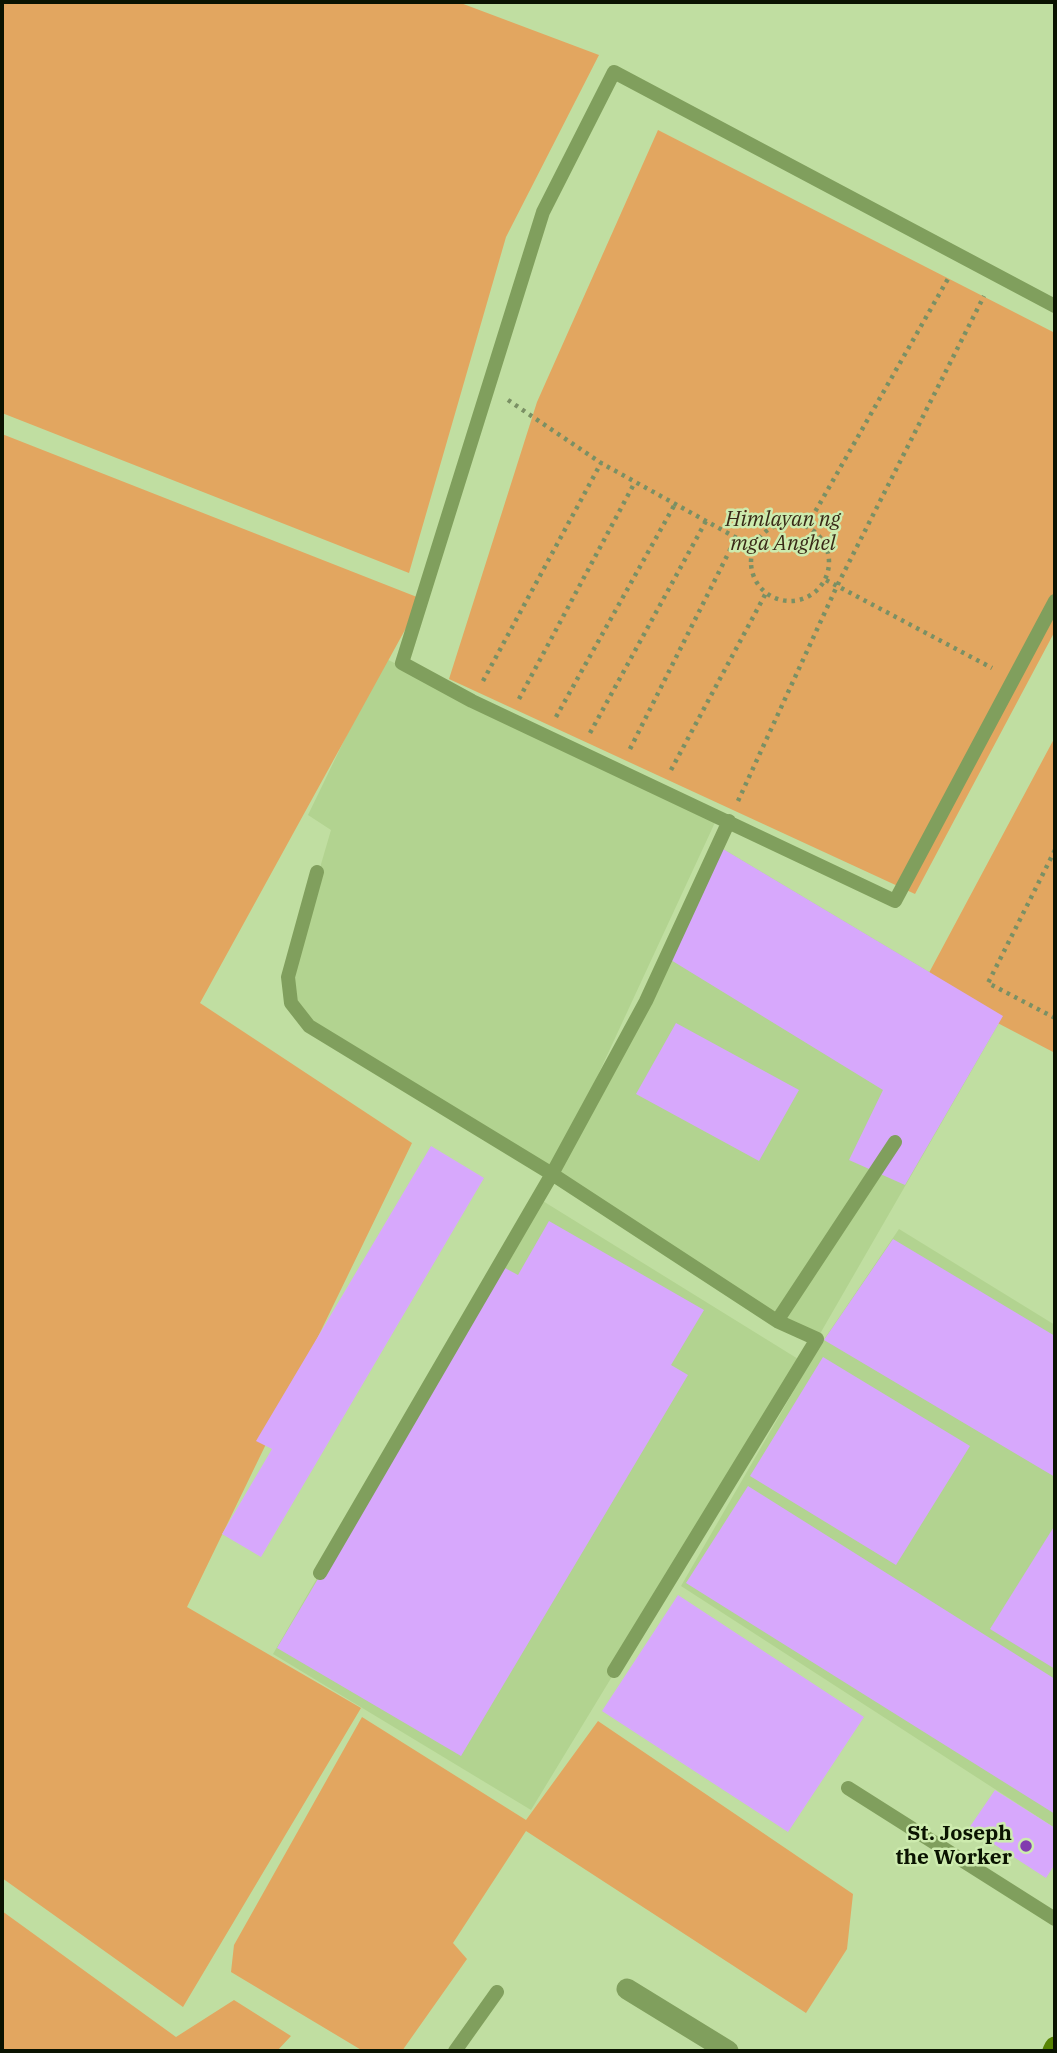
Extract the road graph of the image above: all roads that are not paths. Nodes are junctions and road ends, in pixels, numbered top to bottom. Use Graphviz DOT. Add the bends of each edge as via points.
graph roads {
  1 [pos="1055,306"];
  2 [pos="1055,601"];
  3 [pos="729,821"];
  4 [pos="317,873"];
  5 [pos="895,1142"];
  6 [pos="552,1174"];
  7 [pos="777,1321"];
  8 [pos="320,1573"];
  9 [pos="614,1671"];
  10 [pos="848,1788"];
  11 [pos="1055,1919"];
  12 [pos="627,1989"];
  13 [pos="497,1992"];
  14 [pos="1055,2047"];
  15 [pos="455,2051"];
  16 [pos="728,2051"];
  17 [pos="1052,2051"];
  1 -- 3 [label="lane" via="614,72 543,212 402,663 472,701"];
  2 -- 3 [label="lane" via="895,901"];
  3 -- 6 [label="lane" via="646,1000"];
  4 -- 6 [label="lane" via="288,977 291,1003 309,1026"];
  5 -- 7 [label="lane"];
  6 -- 7 [label="lane"];
  6 -- 8 [label="lane"];
  7 -- 9 [label="lane" via="817,1339"];
  10 -- 11 [label="lane"];
  12 -- 16 [label="street"];
  13 -- 15 [label="lane"];
  14 -- 17 [label="main road"];
}
